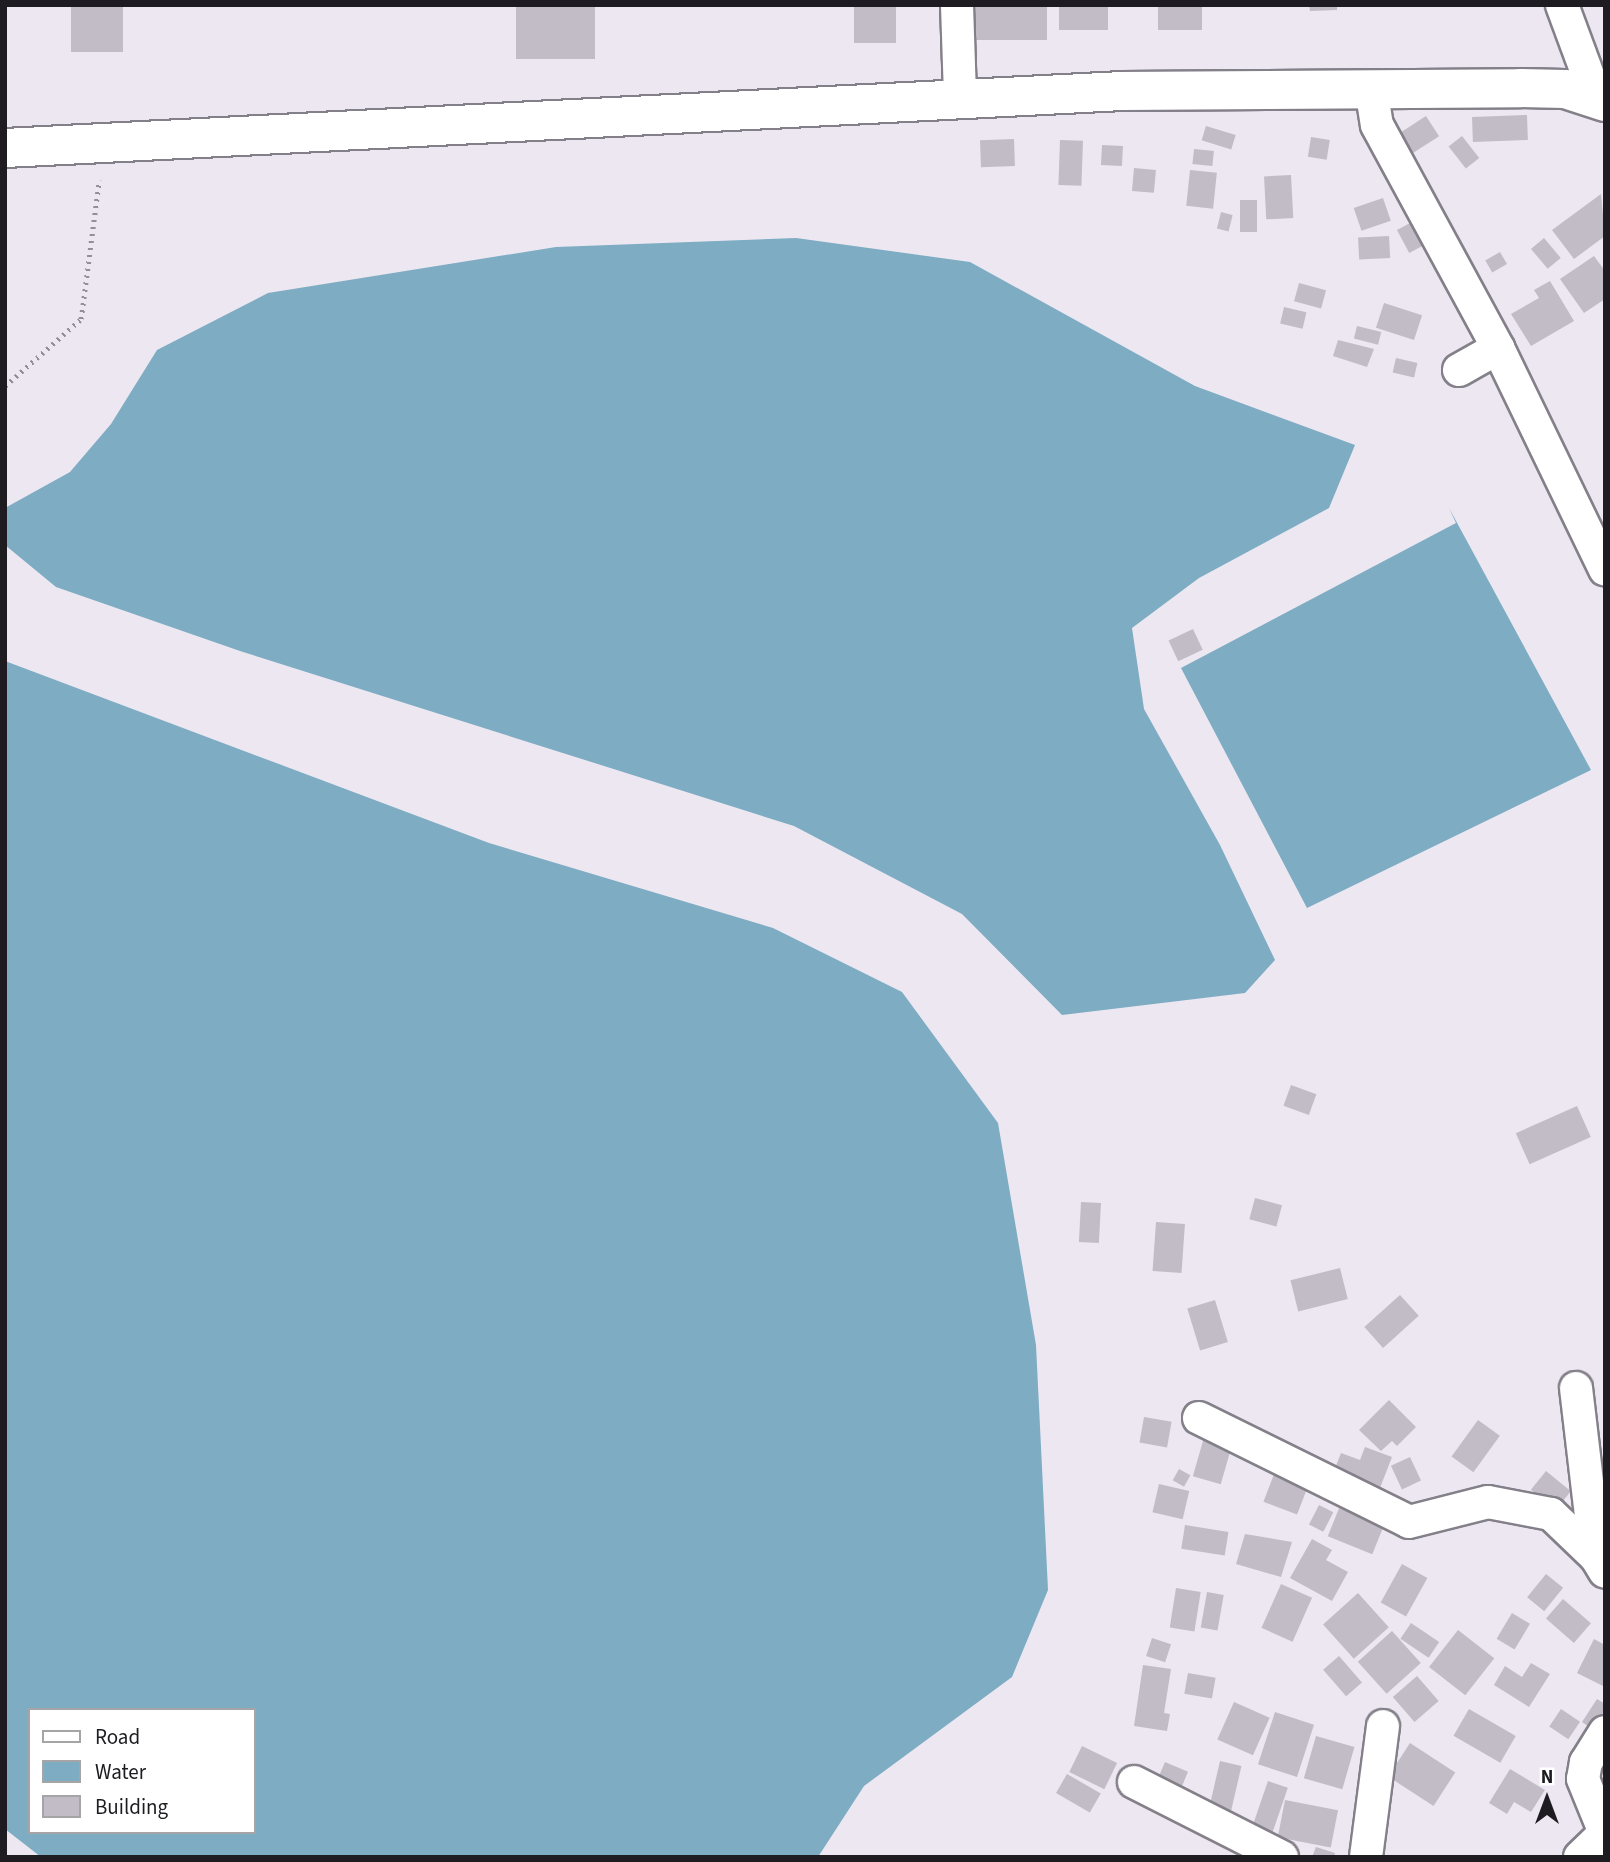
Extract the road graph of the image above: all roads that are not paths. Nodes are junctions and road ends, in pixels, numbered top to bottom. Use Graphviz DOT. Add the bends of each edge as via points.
graph roads {
  1 [pos="957,5"];
  2 [pos="1562,5"];
  3 [pos="1371,88"];
  4 [pos="960,96"];
  5 [pos="1600,99"];
  6 [pos="5,148"];
  7 [pos="1498,348"];
  8 [pos="1460,370"];
  9 [pos="1605,569"];
  10 [pos="1576,1388"];
  11 [pos="1199,1418"];
  12 [pos="1600,1565"];
  13 [pos="1383,1726"];
  14 [pos="1605,1732"];
  15 [pos="1134,1782"];
  16 [pos="1605,1833"];
  17 [pos="1282,1857"];
  18 [pos="1366,1857"];
  19 [pos="1580,1857"];
  1 -- 4 [label="street"];
  2 -- 5 [label="street"];
  3 -- 4 [label="street"];
  3 -- 5 [label="street" via="1554,89"];
  3 -- 7 [label="street" via="1377,125"];
  4 -- 6 [label="street"];
  7 -- 8 [label="street"];
  7 -- 9 [label="street"];
  10 -- 12 [label="street"];
  11 -- 12 [label="street" via="1409,1522 1488,1502 1551,1514"];
  13 -- 18 [label="street"];
  14 -- 16 [label="street" via="1586,1762 1583,1779"];
  15 -- 17 [label="street"];
  16 -- 19 [label="street"];
}
